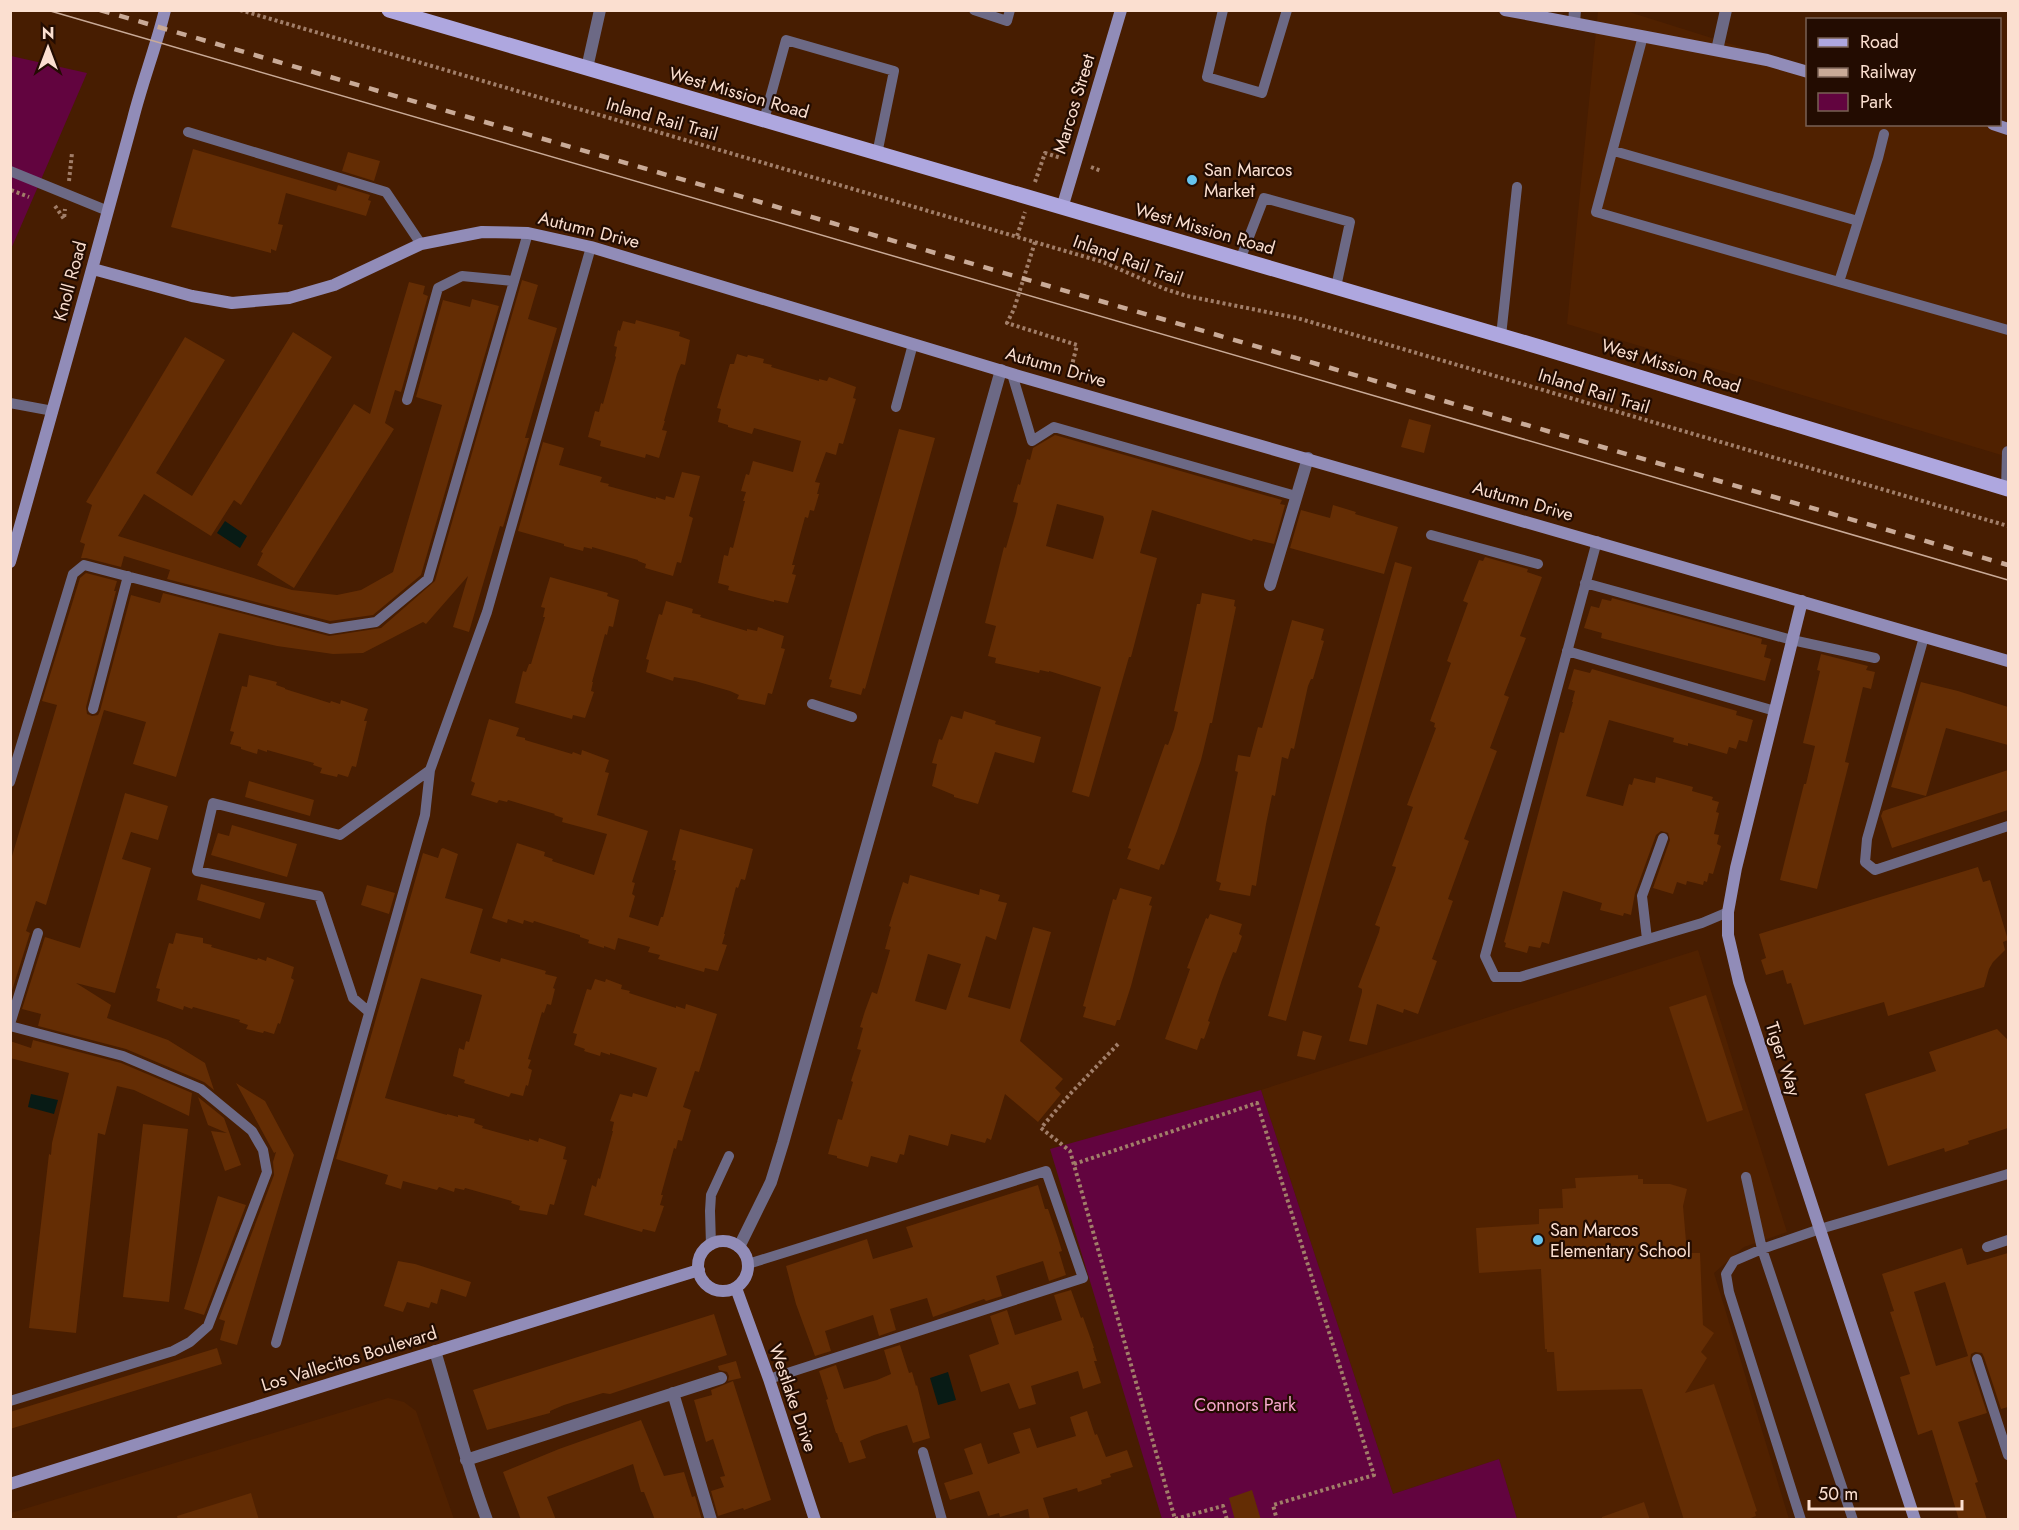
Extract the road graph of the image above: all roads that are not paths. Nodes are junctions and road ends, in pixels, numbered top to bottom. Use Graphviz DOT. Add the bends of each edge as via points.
graph roads {
  1 [pos="165,10"];
  2 [pos="389,10"];
  3 [pos="600,10"];
  4 [pos="974,10"];
  5 [pos="1010,10"];
  6 [pos="1121,10"];
  7 [pos="1223,10"];
  8 [pos="1287,10"];
  9 [pos="1505,10"];
  10 [pos="1726,10"];
  11 [pos="413,14"];
  12 [pos="1574,17"];
  13 [pos="1643,36"];
  14 [pos="1717,51"];
  15 [pos="587,68"];
  16 [pos="1806,71"];
  17 [pos="764,120"];
  18 [pos="188,132"];
  19 [pos="1884,134"];
  20 [pos="1614,151"];
  21 [pos="877,154"];
  22 [pos="10,171"];
  23 [pos="1517,187"];
  24 [pos="1062,208"];
  25 [pos="108,211"];
  26 [pos="1858,221"];
  27 [pos="528,233"];
  28 [pos="421,244"];
  29 [pos="591,247"];
  30 [pos="1240,260"];
  31 [pos="93,269"];
  32 [pos="514,280"];
  33 [pos="1839,282"];
  34 [pos="1336,287"];
  35 [pos="2008,330"];
  36 [pos="1501,336"];
  37 [pos="913,344"];
  38 [pos="1006,372"];
  39 [pos="407,400"];
  40 [pos="10,403"];
  41 [pos="896,407"];
  42 [pos="53,411"];
  43 [pos="2008,452"];
  44 [pos="1308,458"];
  45 [pos="2008,489"];
  46 [pos="1296,496"];
  47 [pos="1431,535"];
  48 [pos="1597,542"];
  49 [pos="10,561"];
  50 [pos="1538,564"];
  51 [pos="128,576"];
  52 [pos="1585,583"];
  53 [pos="1270,585"];
  54 [pos="1802,601"];
  55 [pos="1924,637"];
  56 [pos="1792,640"];
  57 [pos="1567,651"];
  58 [pos="1875,658"];
  59 [pos="2008,662"];
  60 [pos="812,704"];
  61 [pos="93,709"];
  62 [pos="1775,711"];
  63 [pos="852,717"];
  64 [pos="14,752"];
  65 [pos="430,770"];
  66 [pos="10,782"];
  67 [pos="2008,826"];
  68 [pos="1663,838"];
  69 [pos="1728,912"];
  70 [pos="38,933"];
  71 [pos="1647,939"];
  72 [pos="369,1012"];
  73 [pos="10,1025"];
  74 [pos="729,1156"];
  75 [pos="2008,1174"];
  76 [pos="1746,1177"];
  77 [pos="1820,1229"];
  78 [pos="2008,1240"];
  79 [pos="711,1245"];
  80 [pos="739,1247"];
  81 [pos="1987,1247"];
  82 [pos="1762,1249"];
  83 [pos="748,1264"];
  84 [pos="699,1270"];
  85 [pos="735,1288"];
  86 [pos="276,1343"];
  87 [pos="435,1351"];
  88 [pos="1977,1359"];
  89 [pos="721,1378"];
  90 [pos="769,1378"];
  91 [pos="673,1393"];
  92 [pos="10,1401"];
  93 [pos="923,1452"];
  94 [pos="2008,1455"];
  95 [pos="466,1460"];
  96 [pos="10,1484"];
  97 [pos="1850,1519"];
  98 [pos="487,1520"];
  99 [pos="711,1520"];
  100 [pos="815,1520"];
  101 [pos="942,1520"];
  102 [pos="1801,1520"];
  103 [pos="1915,1520"];
  1 -- 25 [label="street, Knoll Road"];
  2 -- 11 [label="main road, West Mission Road"];
  3 -- 15 [label="street"];
  4 -- 5 [label="lane" via="1007,21"];
  6 -- 24 [label="street, Marcos Street"];
  7 -- 8 [label="lane" via="1207,77 1262,93"];
  9 -- 12 [label="street"];
  10 -- 14 [label="street"];
  11 -- 15 [label="main road, West Mission Road"];
  12 -- 13 [label="street"];
  13 -- 14 [label="street"];
  13 -- 20 [label="lane"];
  14 -- 16 [label="street"];
  15 -- 17 [label="main road, West Mission Road"];
  17 -- 21 [label="main road, West Mission Road"];
  17 -- 21 [label="lane" via="786,40 894,71"];
  18 -- 28 [label="lane" via="386,192"];
  19 -- 26 [label="lane"];
  20 -- 26 [label="lane"];
  20 -- 33 [label="lane" via="1596,212"];
  21 -- 24 [label="main road, West Mission Road"];
  22 -- 25 [label="lane"];
  23 -- 36 [label="lane"];
  24 -- 30 [label="main road, West Mission Road"];
  25 -- 31 [label="street, Knoll Road"];
  26 -- 33 [label="lane"];
  27 -- 28 [label="street, Autumn Drive" via="482,232"];
  27 -- 29 [label="street, Autumn Drive"];
  27 -- 32 [label="lane"];
  28 -- 31 [label="street, Autumn Drive" via="334,285 289,298 232,303 192,297"];
  29 -- 37 [label="street, Autumn Drive"];
  29 -- 65 [label="lane" via="487,612"];
  30 -- 34 [label="main road, West Mission Road"];
  30 -- 34 [label="lane" via="1264,198 1350,222"];
  31 -- 42 [label="street, Knoll Road"];
  32 -- 39 [label="lane" via="462,276 438,288"];
  32 -- 51 [label="lane" via="428,579 376,622 330,629"];
  33 -- 35 [label="lane"];
  34 -- 36 [label="main road, West Mission Road"];
  36 -- 45 [label="main road, West Mission Road"];
  37 -- 38 [label="street, Autumn Drive"];
  37 -- 41 [label="lane"];
  38 -- 44 [label="street, Autumn Drive"];
  38 -- 46 [label="lane" via="1032,441 1054,427"];
  38 -- 80 [label="street" via="783,1143 771,1182"];
  40 -- 42 [label="lane"];
  42 -- 49 [label="street, Knoll Road"];
  43 -- 45 [label="street"];
  44 -- 46 [label="street"];
  44 -- 48 [label="street, Autumn Drive"];
  46 -- 53 [label="street"];
  47 -- 50 [label="lane"];
  48 -- 52 [label="lane"];
  48 -- 54 [label="street, Autumn Drive"];
  51 -- 61 [label="lane"];
  51 -- 64 [label="lane" via="84,565 73,574"];
  52 -- 56 [label="lane"];
  52 -- 57 [label="lane"];
  54 -- 55 [label="street, Autumn Drive"];
  54 -- 56 [label="street, Tiger Way"];
  55 -- 59 [label="street, Autumn Drive"];
  55 -- 67 [label="lane" via="1867,839 1865,862 1875,870"];
  56 -- 58 [label="lane"];
  56 -- 62 [label="street, Tiger Way"];
  57 -- 62 [label="lane"];
  57 -- 71 [label="lane" via="1485,956 1495,977 1520,977"];
  60 -- 63 [label="lane"];
  62 -- 69 [label="street, Tiger Way"];
  64 -- 66 [label="lane"];
  65 -- 72 [label="lane" via="425,815"];
  65 -- 72 [label="lane" via="340,835 213,803 196,871 319,896 353,998"];
  68 -- 71 [label="lane" via="1642,896"];
  69 -- 71 [label="lane"];
  69 -- 77 [label="street, Tiger Way" via="1728,935 1738,982"];
  70 -- 73 [label="lane"];
  72 -- 86 [label="lane"];
  73 -- 92 [label="lane" via="123,1056 201,1089 252,1131 267,1172 208,1326 173,1351"];
  74 -- 79 [label="lane" via="711,1195"];
  75 -- 77 [label="lane"];
  76 -- 82 [label="lane"];
  77 -- 82 [label="lane"];
  77 -- 103 [label="street, Tiger Way"];
  78 -- 81 [label="lane"];
  79 -- 80 [label="street" via="726,1241"];
  79 -- 84 [label="street" via="701,1255"];
  80 -- 83 [label="street"];
  82 -- 97 [label="lane"];
  82 -- 102 [label="lane" via="1734,1262 1726,1274"];
  83 -- 85 [label="street" via="746,1278"];
  83 -- 90 [label="lane" via="1046,1171 1083,1278"];
  84 -- 85 [label="street" via="712,1289"];
  84 -- 87 [label="street, Los Vallecitos Boulevard"];
  85 -- 90 [label="street, Westlake Drive"];
  87 -- 95 [label="street"];
  87 -- 96 [label="street, Los Vallecitos Boulevard"];
  88 -- 94 [label="lane"];
  89 -- 91 [label="street"];
  90 -- 100 [label="street, Westlake Drive"];
  91 -- 95 [label="street"];
  91 -- 99 [label="street"];
  93 -- 101 [label="lane"];
  95 -- 98 [label="street"];
}
